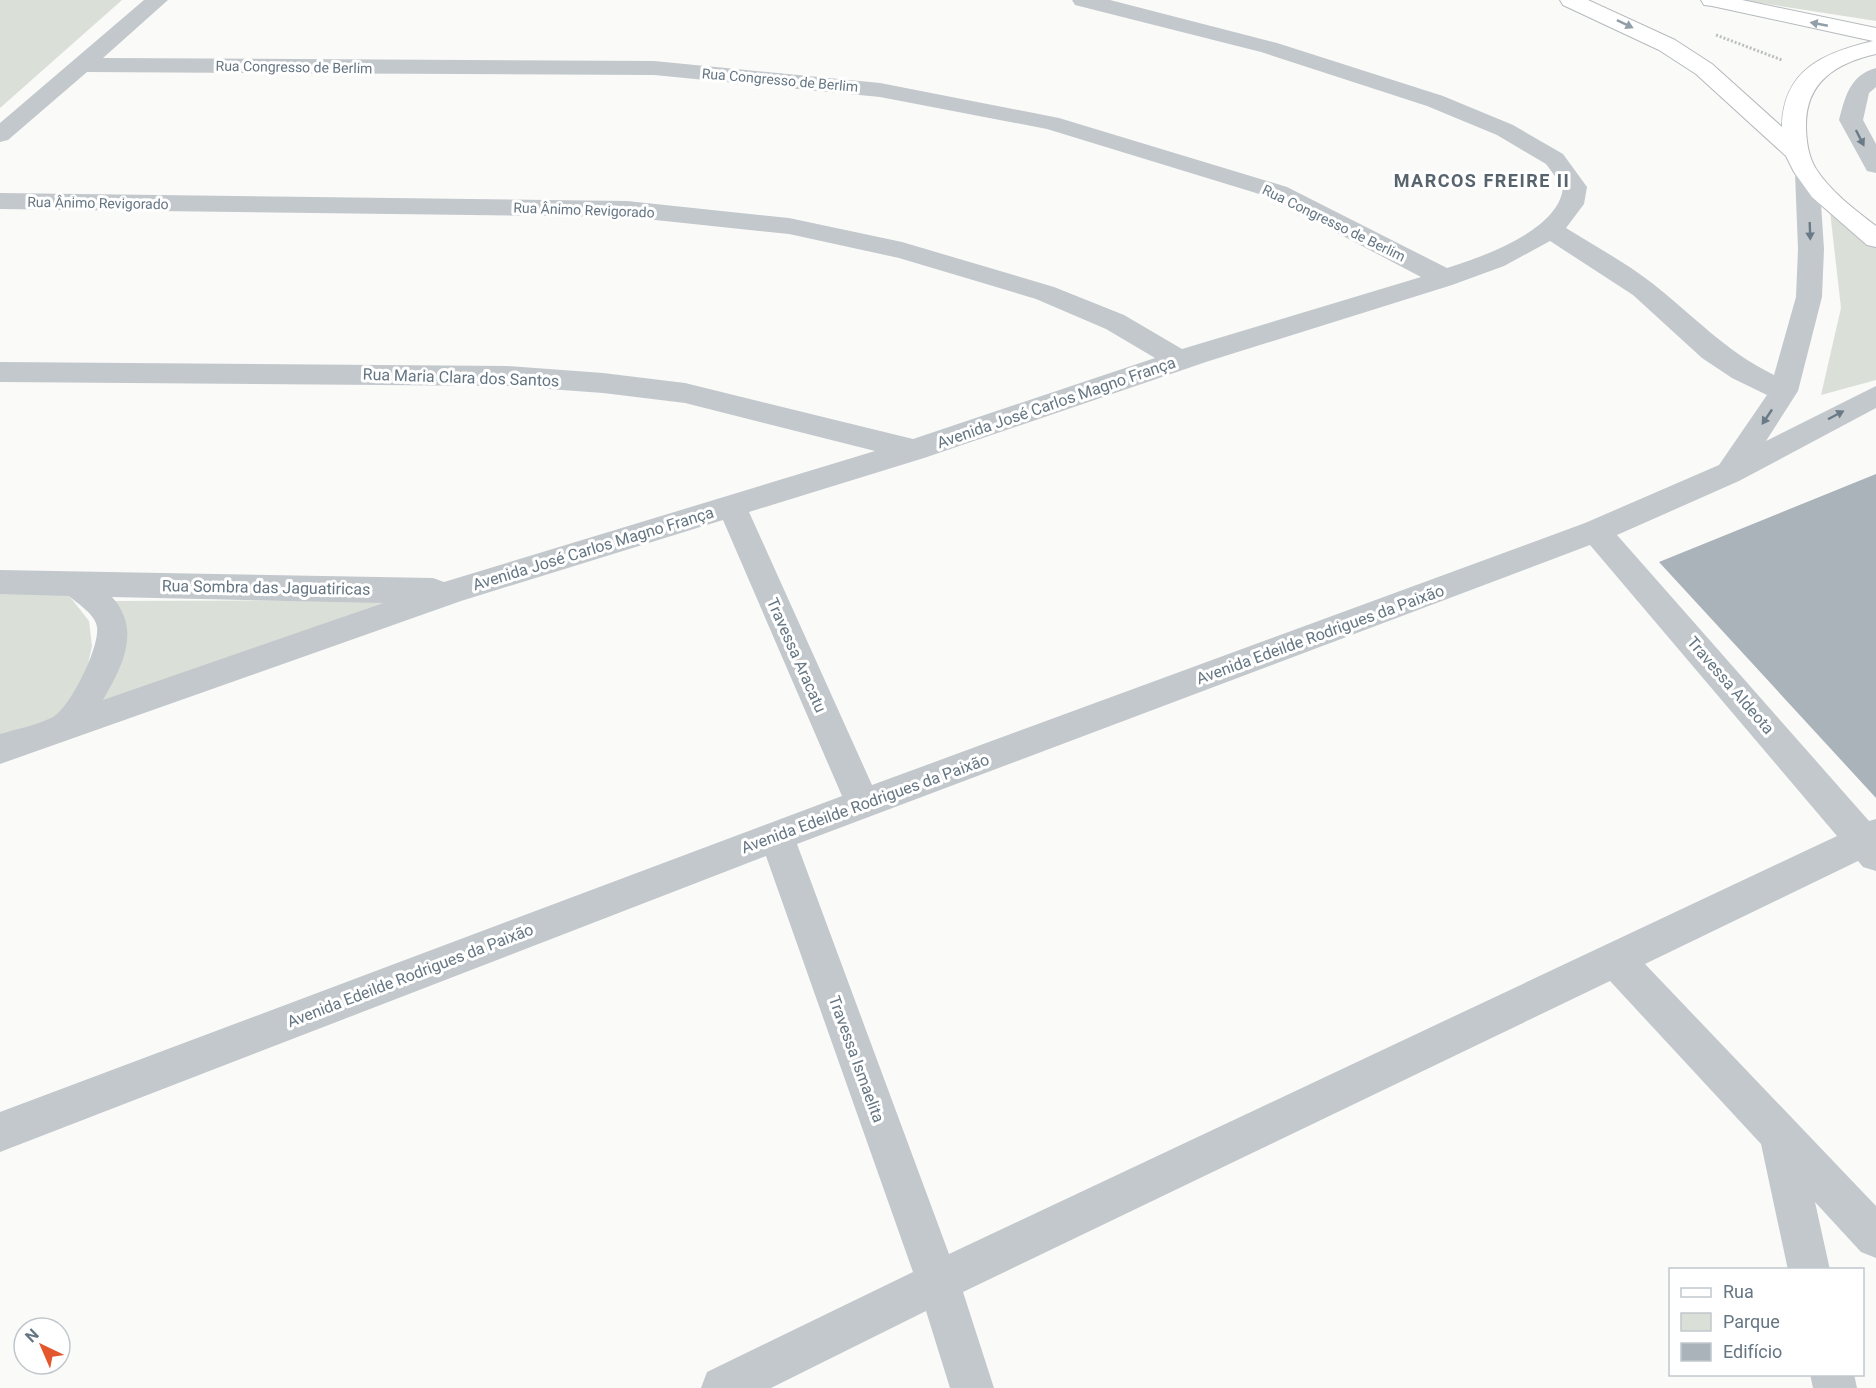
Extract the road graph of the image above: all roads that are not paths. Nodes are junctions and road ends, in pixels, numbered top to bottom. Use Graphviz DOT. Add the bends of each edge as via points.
graph roads {
  1 [pos="157,0"];
  2 [pos="1083,0"];
  3 [pos="1571,0"];
  4 [pos="1712,0"];
  5 [pos="1876,35"];
  6 [pos="1876,47"];
  7 [pos="81,65"];
  8 [pos="1876,75"];
  9 [pos="0,135"];
  10 [pos="1801,162"];
  11 [pos="1876,166"];
  12 [pos="0,201"];
  13 [pos="1549,228"];
  14 [pos="1876,239"];
  15 [pos="1445,278"];
  16 [pos="1179,360"];
  17 [pos="0,372"];
  18 [pos="1784,392"];
  19 [pos="1876,396"];
  20 [pos="915,450"];
  21 [pos="1729,473"];
  22 [pos="731,506"];
  23 [pos="1596,531"];
  24 [pos="0,582"];
  25 [pos="78,584"];
  26 [pos="454,591"];
  27 [pos="66,728"];
  28 [pos="0,749"];
  29 [pos="863,804"];
  30 [pos="776,835"];
  31 [pos="1873,843"];
  32 [pos="1615,959"];
  33 [pos="0,1132"];
  34 [pos="1779,1132"];
  35 [pos="1876,1237"];
  36 [pos="1809,1268"];
  37 [pos="938,1282"];
  38 [pos="723,1388"];
  39 [pos="972,1388"];
  1 -- 7 [label="street"];
  2 -- 13 [label="street, Avenida José Carlos Magno França" via="1303,56 1515,134 1548,153 1573,178 1576,194 1568,210"];
  3 -- 10 [label="main road, one-way" via="1667,45 1704,69"];
  5 -- 4 [label="main road, one-way"];
  6 -- 10 [label="main road" via="1821,67 1798,90 1792,113"];
  7 -- 9 [label="street"];
  7 -- 15 [label="street, Rua Congresso de Berlim" via="654,69 880,90 1051,123 1278,192"];
  8 -- 11 [label="street, one-way" via="1858,90 1851,120"];
  10 -- 14 [label="main road" via="1836,207"];
  10 -- 18 [label="street, one-way" via="1811,249 1809,297"];
  12 -- 16 [label="street, Rua Ânimo Revigorado" via="627,209 789,226 902,250 1045,293 1115,322"];
  13 -- 15 [label="street, Avenida José Carlos Magno França" via="1525,245"];
  13 -- 18 [label="street" via="1642,289 1712,351"];
  15 -- 16 [label="street, Avenida José Carlos Magno França"];
  16 -- 20 [label="street, Avenida José Carlos Magno França"];
  17 -- 20 [label="street, Rua Maria Clara dos Santos" via="507,376 603,383 685,393"];
  18 -- 21 [label="street, one-way"];
  21 -- 19 [label="street, Avenida Edeilde Rodrigues da Paixão, one-way"];
  20 -- 22 [label="street, Avenida José Carlos Magno França"];
  21 -- 23 [label="street, Avenida Edeilde Rodrigues da Paixão"];
  22 -- 26 [label="street, Avenida José Carlos Magno França"];
  22 -- 29 [label="street, Travessa Aracatu"];
  23 -- 29 [label="street, Avenida Edeilde Rodrigues da Paixão"];
  23 -- 31 [label="street, Travessa Aldeota"];
  24 -- 25 [label="street, Rua Sombra das Jaguatiricas"];
  25 -- 26 [label="street, Rua Sombra das Jaguatiricas"];
  25 -- 27 [label="street" via="109,615 113,641 102,674"];
  26 -- 27 [label="street, Avenida José Carlos Magno França"];
  27 -- 28 [label="street, Avenida José Carlos Magno França"];
  29 -- 30 [label="street, Avenida Edeilde Rodrigues da Paixão"];
  30 -- 33 [label="street, Avenida Edeilde Rodrigues da Paixão"];
  30 -- 37 [label="street, Travessa Ismaelita"];
  31 -- 32 [label="street"];
  32 -- 34 [label="street"];
  32 -- 37 [label="street"];
  34 -- 35 [label="street"];
  34 -- 36 [label="street"];
  37 -- 38 [label="street"];
  37 -- 39 [label="street, Travessa Ismaelita"];
}
